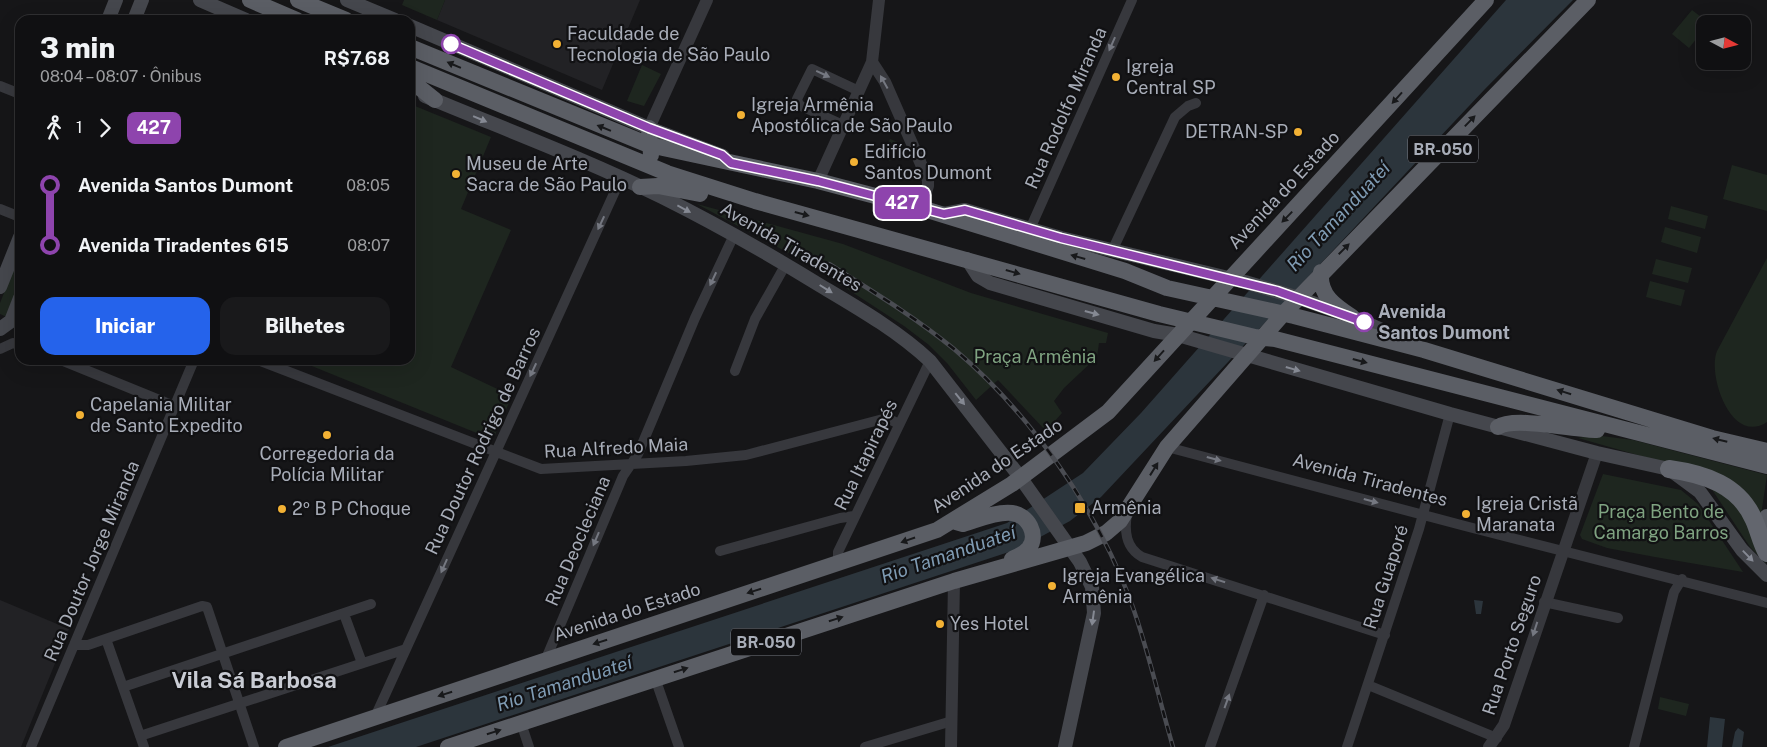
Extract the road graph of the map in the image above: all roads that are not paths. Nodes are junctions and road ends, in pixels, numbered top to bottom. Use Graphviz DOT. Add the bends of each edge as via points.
graph roads {
  1 [pos="116,0"];
  2 [pos="142,0"];
  3 [pos="200,0"];
  4 [pos="250,0"];
  5 [pos="298,0"];
  6 [pos="347,0"];
  7 [pos="707,0"];
  8 [pos="879,0"];
  9 [pos="1132,0"];
  10 [pos="1486,0"];
  11 [pos="1588,0"];
  12 [pos="110,15"];
  13 [pos="136,15"];
  14 [pos="234,15"];
  15 [pos="285,15"];
  16 [pos="334,15"];
  17 [pos="383,15"];
  18 [pos="415,28"];
  19 [pos="415,49"];
  20 [pos="872,62"];
  21 [pos="415,69"];
  22 [pos="415,84"];
  23 [pos="0,86"];
  24 [pos="859,90"];
  25 [pos="15,92"];
  26 [pos="415,92"];
  27 [pos="435,100"];
  28 [pos="1196,103"];
  29 [pos="843,125"];
  30 [pos="649,128"];
  31 [pos="649,145"];
  32 [pos="731,163"];
  33 [pos="654,168"];
  34 [pos="621,178"];
  35 [pos="818,181"];
  36 [pos="640,187"];
  37 [pos="660,191"];
  38 [pos="755,200"];
  39 [pos="921,208"];
  40 [pos="0,209"];
  41 [pos="944,214"];
  42 [pos="15,215"];
  43 [pos="1030,228"];
  44 [pos="734,235"];
  45 [pos="15,250"];
  46 [pos="1112,251"];
  47 [pos="967,259"];
  48 [pos="786,264"];
  49 [pos="1322,272"];
  50 [pos="1237,280"];
  51 [pos="0,287"];
  52 [pos="1296,297"];
  53 [pos="1210,298"];
  54 [pos="15,307"];
  55 [pos="1281,313"];
  56 [pos="1352,317"];
  57 [pos="1191,320"];
  58 [pos="5,325"];
  59 [pos="1178,336"];
  60 [pos="1258,337"];
  61 [pos="15,341"];
  62 [pos="1402,344"];
  63 [pos="15,345"];
  64 [pos="0,349"];
  65 [pos="1243,354"];
  66 [pos="930,361"];
  67 [pos="73,365"];
  68 [pos="192,365"];
  69 [pos="271,365"];
  70 [pos="735,371"];
  71 [pos="174,406"];
  72 [pos="1450,414"];
  73 [pos="899,424"];
  74 [pos="1498,427"];
  75 [pos="1618,427"];
  76 [pos="1767,442"];
  77 [pos="1745,446"];
  78 [pos="1167,447"];
  79 [pos="1767,451"];
  80 [pos="495,452"];
  81 [pos="1596,453"];
  82 [pos="632,464"];
  83 [pos="1767,466"];
  84 [pos="1669,469"];
  85 [pos="1020,477"];
  86 [pos="1128,510"];
  87 [pos="1422,515"];
  88 [pos="854,516"];
  89 [pos="1767,517"];
  90 [pos="953,522"];
  91 [pos="1070,548"];
  92 [pos="1767,548"];
  93 [pos="1563,550"];
  94 [pos="720,551"];
  95 [pos="1767,553"];
  96 [pos="838,563"];
  97 [pos="1000,567"];
  98 [pos="1767,575"];
  99 [pos="1682,579"];
  100 [pos="954,581"];
  101 [pos="1264,595"];
  102 [pos="1544,602"];
  103 [pos="1767,603"];
  104 [pos="372,604"];
  105 [pos="344,614"];
  106 [pos="1618,618"];
  107 [pos="1385,635"];
  108 [pos="106,639"];
  109 [pos="74,644"];
  110 [pos="406,649"];
  111 [pos="223,654"];
  112 [pos="545,661"];
  113 [pos="362,663"];
  114 [pos="655,678"];
  115 [pos="1368,686"];
  116 [pos="123,687"];
  117 [pos="239,703"];
  118 [pos="375,717"];
  119 [pos="952,721"];
  120 [pos="521,723"];
  121 [pos="140,736"];
  122 [pos="1493,742"];
  123 [pos="31,747"];
  124 [pos="144,747"];
  125 [pos="254,747"];
  126 [pos="286,747"];
  127 [pos="448,747"];
  128 [pos="529,747"];
  129 [pos="679,747"];
  130 [pos="865,747"];
  131 [pos="952,747"];
  132 [pos="1065,747"];
  133 [pos="1210,747"];
  134 [pos="1347,747"];
  135 [pos="1634,747"];
  1 -- 12 [label="main road"];
  2 -- 13 [label="main road"];
  3 -- 14 [label="main road"];
  4 -- 15 [label="highway"];
  5 -- 16 [label="highway"];
  6 -- 17 [label="main road"];
  7 -- 30 [label="street"];
  8 -- 20 [label="street"];
  9 -- 43 [label="street, Rua Rodolfo Miranda, one-way"];
  10 -- 50 [label="highway, Avenida do Estado, one-way"];
  49 -- 11 [label="highway, BR-050, one-way"];
  18 -- 30 [label="main road"];
  31 -- 19 [label="highway, one-way"];
  20 -- 24 [label="street"];
  39 -- 20 [label="street, one-way" via="928,180 885,82"];
  21 -- 33 [label="highway"];
  22 -- 27 [label="highway"];
  23 -- 25 [label="street"];
  24 -- 29 [label="street"];
  29 -- 24 [label="street, one-way" via="799,105 797,98 812,69"];
  26 -- 27 [label="main road"];
  27 -- 34 [label="main road, one-way"];
  28 -- 46 [label="street" via="1175,117"];
  29 -- 35 [label="street"];
  30 -- 31 [label="highway"];
  30 -- 32 [label="main road" via="722,155"];
  31 -- 32 [label="highway"];
  31 -- 33 [label="highway"];
  32 -- 35 [label="highway"];
  33 -- 37 [label="highway"];
  33 -- 38 [label="highway"];
  34 -- 36 [label="main road"];
  34 -- 80 [label="street, Rua Doutor Rodrigo de Barros, one-way"];
  35 -- 39 [label="highway"];
  36 -- 37 [label="highway"];
  37 -- 38 [label="highway" via="742,203"];
  37 -- 44 [label="main road, Avenida Tiradentes, one-way"];
  38 -- 47 [label="highway, one-way"];
  39 -- 41 [label="highway"];
  40 -- 42 [label="street"];
  41 -- 43 [label="main road" via="965,210"];
  53 -- 41 [label="highway, one-way" via="1167,288 1125,271"];
  43 -- 46 [label="main road"];
  44 -- 48 [label="main road, Avenida Tiradentes"];
  44 -- 82 [label="street, Rua Deocleciana, one-way"];
  45 -- 51 [label="main road"];
  46 -- 50 [label="main road"];
  47 -- 57 [label="highway, one-way" via="1159,314"];
  47 -- 59 [label="main road, one-way" via="978,276 990,283"];
  48 -- 66 [label="main road, Avenida Tiradentes, one-way" via="849,303"];
  48 -- 70 [label="street" via="755,319"];
  49 -- 52 [label="highway, BR-050"];
  49 -- 56 [label="highway" via="1322,285 1327,297"];
  50 -- 52 [label="main road"];
  50 -- 53 [label="highway, Avenida do Estado"];
  52 -- 55 [label="highway, BR-050"];
  52 -- 56 [label="main road"];
  53 -- 55 [label="highway"];
  53 -- 57 [label="highway, Avenida do Estado"];
  54 -- 58 [label="main road"];
  55 -- 60 [label="highway, BR-050"];
  55 -- 62 [label="highway"];
  56 -- 62 [label="main road" via="1384,331"];
  57 -- 59 [label="highway, Avenida do Estado"];
  57 -- 60 [label="highway"];
  58 -- 61 [label="street"];
  59 -- 65 [label="main road"];
  59 -- 85 [label="highway, Avenida do Estado, one-way" via="1108,412"];
  60 -- 65 [label="highway, BR-050"];
  60 -- 75 [label="highway, one-way"];
  77 -- 62 [label="highway, one-way"];
  63 -- 64 [label="street"];
  65 -- 72 [label="main road, one-way"];
  65 -- 78 [label="highway, BR-050"];
  66 -- 73 [label="street, Rua Itapirapés"];
  66 -- 85 [label="main road, Avenida Tiradentes, one-way"];
  67 -- 71 [label="street"];
  68 -- 71 [label="street, Rua Doutor Jorge Miranda"];
  69 -- 80 [label="street, Rua Alfredo Maia"];
  71 -- 109 [label="street, Rua Doutor Jorge Miranda"];
  72 -- 74 [label="main road"];
  72 -- 87 [label="street, Rua Guaporé"];
  73 -- 82 [label="street, Rua Alfredo Maia" via="883,419 746,455"];
  73 -- 88 [label="street, Rua Itapirapés"];
  74 -- 75 [label="highway" via="1510,423 1595,430"];
  74 -- 81 [label="main road"];
  75 -- 83 [label="highway"];
  76 -- 77 [label="highway"];
  77 -- 79 [label="highway"];
  86 -- 78 [label="highway, BR-050, one-way"];
  78 -- 87 [label="street, Avenida Tiradentes, one-way"];
  80 -- 82 [label="street, Rua Alfredo Maia" via="548,470"];
  80 -- 110 [label="street, Rua Doutor Rodrigo de Barros, one-way"];
  81 -- 84 [label="main road"];
  81 -- 93 [label="street"];
  82 -- 112 [label="street, Rua Deocleciana, one-way" via="623,476"];
  84 -- 95 [label="highway" via="1700,474 1733,490 1754,519"];
  84 -- 98 [label="main road, one-way" via="1700,492 1742,550"];
  85 -- 90 [label="highway, Avenida do Estado"];
  85 -- 91 [label="main road, Avenida Tiradentes"];
  86 -- 91 [label="highway, BR-050" via="1106,533"];
  101 -- 86 [label="street, one-way" via="1135,553 1127,541"];
  87 -- 93 [label="street, Avenida Tiradentes"];
  87 -- 107 [label="street, Rua Guaporé"];
  88 -- 94 [label="street"];
  88 -- 96 [label="street, Rua Itapirapés" via="838,552"];
  89 -- 92 [label="highway"];
  90 -- 96 [label="highway, Avenida do Estado, one-way"];
  90 -- 97 [label="highway" via="963,524 1005,513 1023,516 1030,525 1032,540 1023,554"];
  91 -- 97 [label="highway, BR-050"];
  91 -- 132 [label="main road, Avenida Tiradentes, one-way" via="1092,587 1094,612"];
  93 -- 99 [label="street"];
  93 -- 102 [label="street, Rua Porto Seguro"];
  96 -- 112 [label="highway, Avenida do Estado, one-way"];
  97 -- 100 [label="highway, BR-050"];
  99 -- 103 [label="street"];
  99 -- 135 [label="street" via="1674,592"];
  114 -- 100 [label="highway, BR-050, one-way"];
  100 -- 119 [label="street"];
  101 -- 107 [label="street"];
  133 -- 101 [label="street, one-way"];
  102 -- 106 [label="street"];
  102 -- 122 [label="street, Rua Porto Seguro, one-way" via="1504,725"];
  104 -- 105 [label="street"];
  105 -- 111 [label="street"];
  105 -- 113 [label="street"];
  107 -- 115 [label="street, Rua Guaporé"];
  108 -- 109 [label="street" via="88,645"];
  108 -- 111 [label="street" via="206,606"];
  108 -- 116 [label="street"];
  109 -- 123 [label="street, Rua Doutor Jorge Miranda"];
  110 -- 113 [label="street"];
  110 -- 118 [label="street, Rua Doutor Rodrigo de Barros"];
  111 -- 116 [label="street"];
  111 -- 117 [label="street"];
  112 -- 118 [label="highway, Avenida do Estado, one-way"];
  113 -- 117 [label="street"];
  114 -- 120 [label="highway, BR-050"];
  114 -- 129 [label="street"];
  115 -- 122 [label="street"];
  115 -- 134 [label="street, Rua Guaporé"];
  116 -- 121 [label="street"];
  117 -- 121 [label="street"];
  117 -- 125 [label="street"];
  118 -- 126 [label="highway, Avenida do Estado"];
  119 -- 130 [label="street"];
  119 -- 131 [label="street"];
  127 -- 120 [label="highway, BR-050, one-way"];
  120 -- 128 [label="street"];
  121 -- 124 [label="street"];
}
